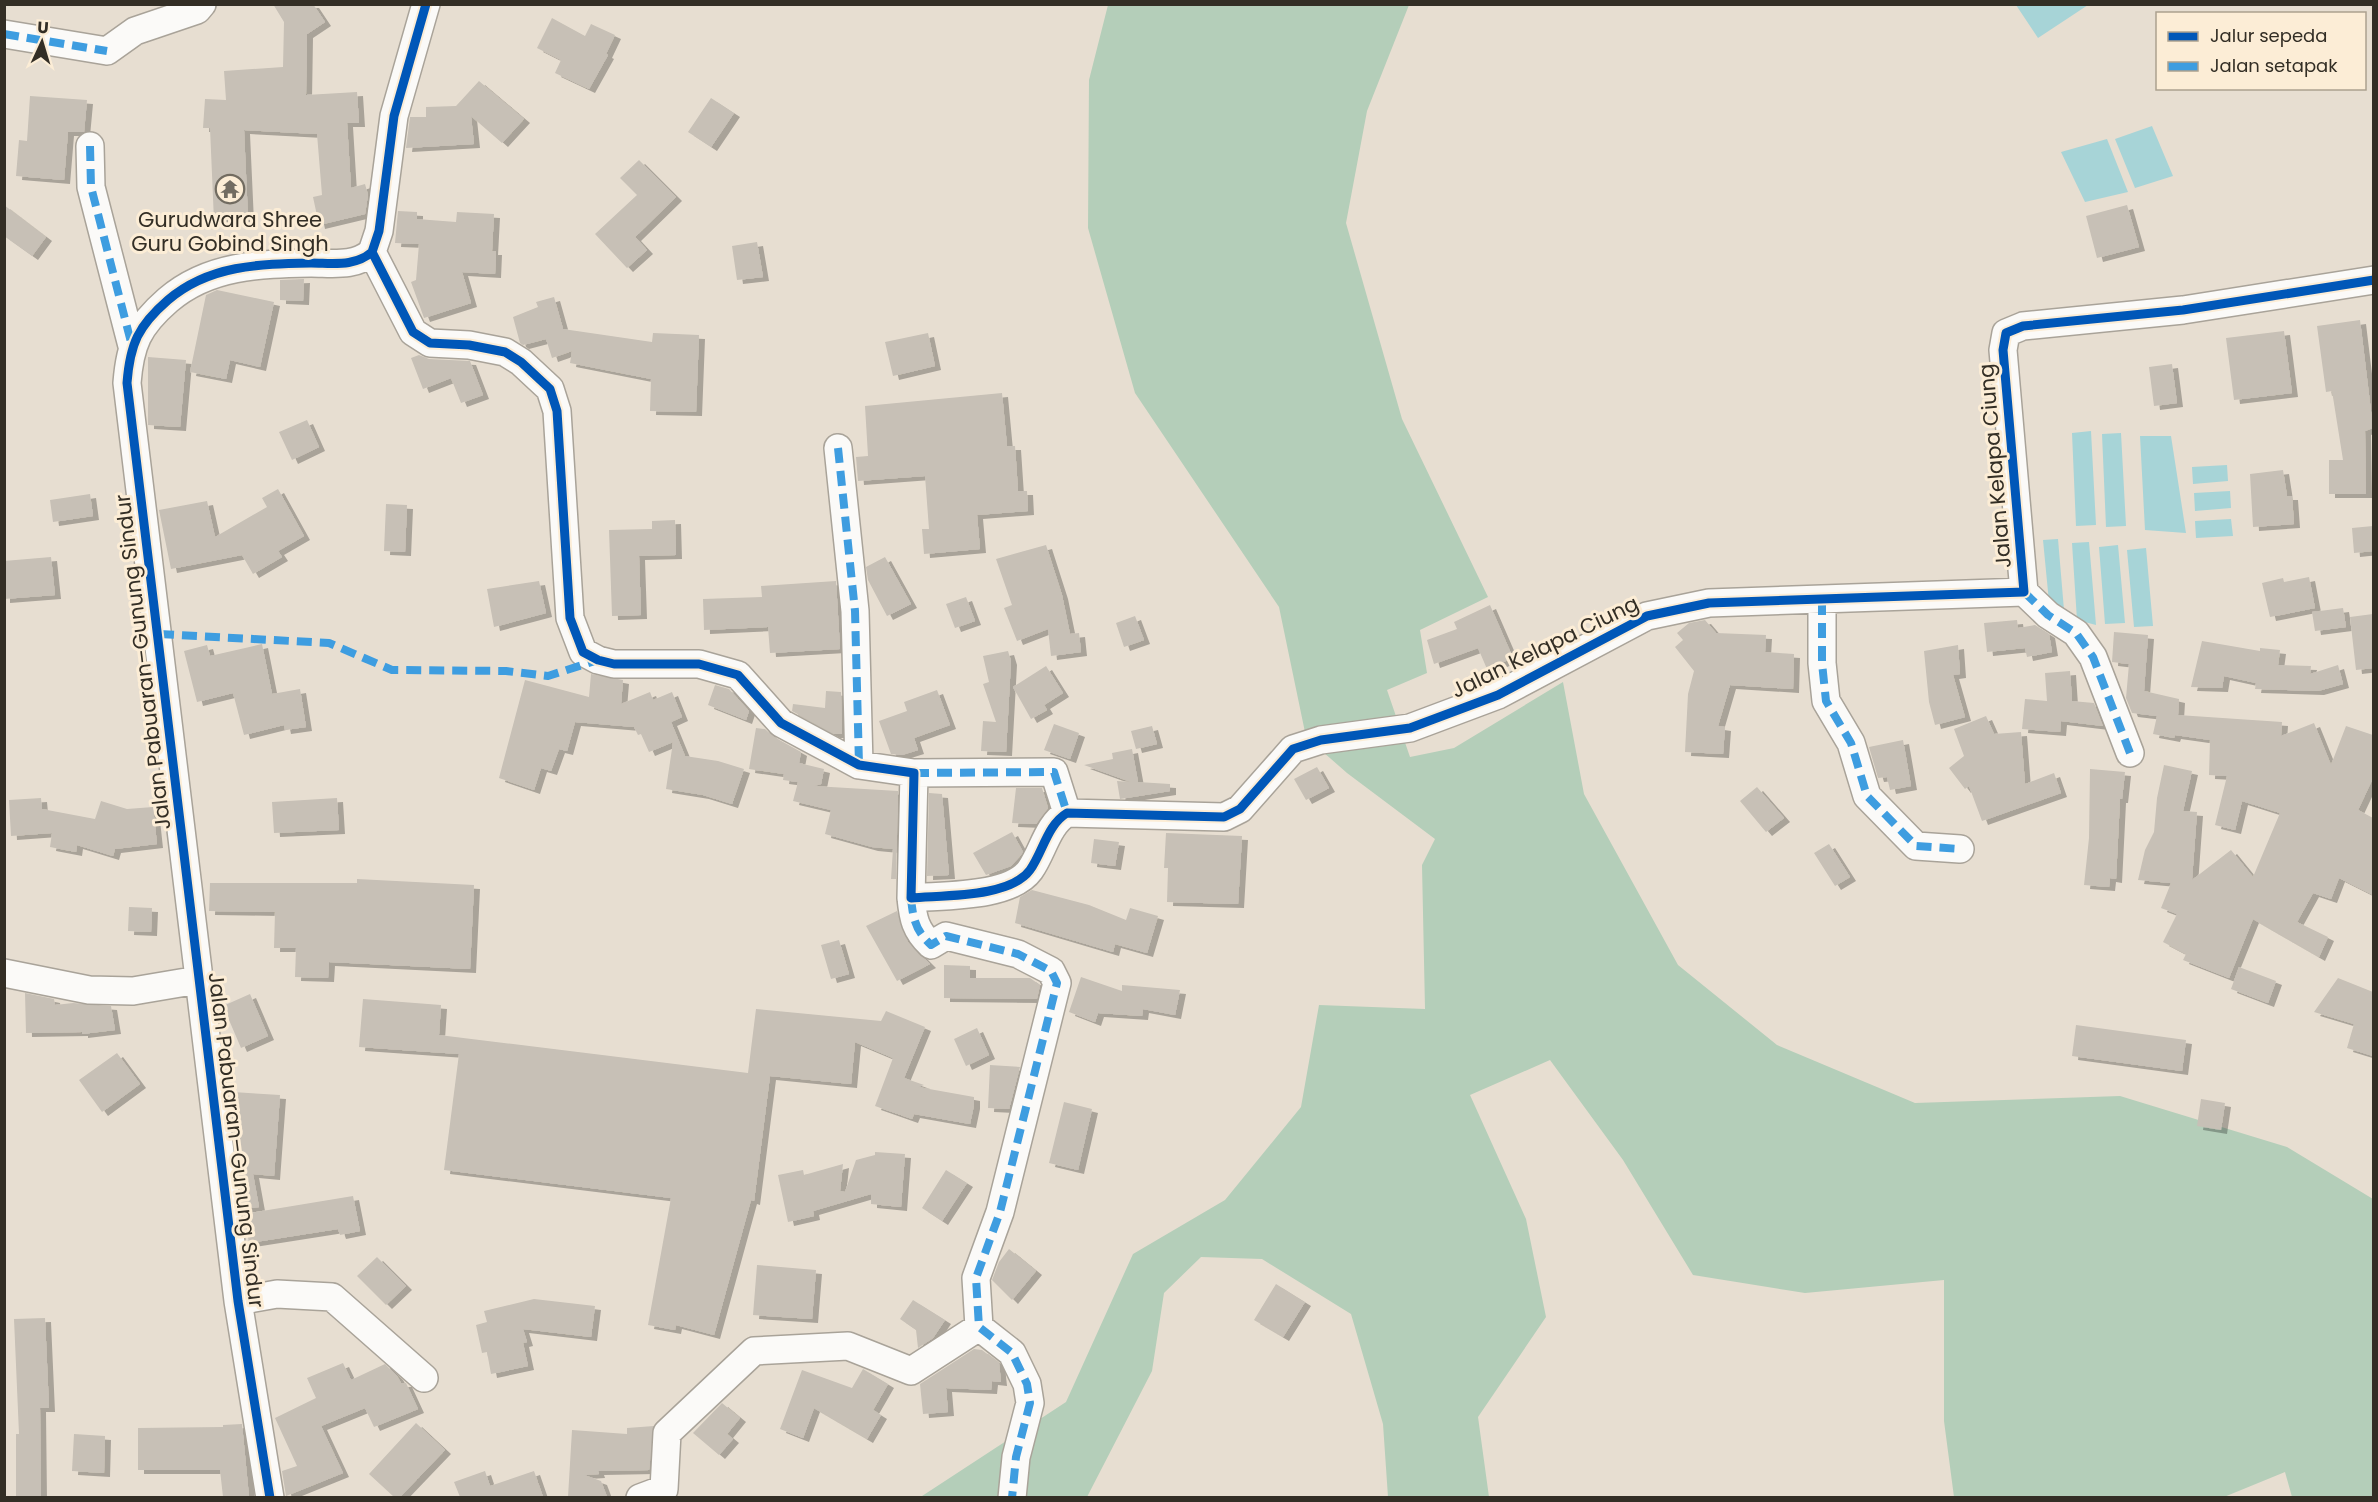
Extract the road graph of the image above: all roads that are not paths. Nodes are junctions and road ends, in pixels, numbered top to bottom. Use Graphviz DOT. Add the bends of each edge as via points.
graph roads {
  1 [pos="201,4"];
  2 [pos="426,4"];
  3 [pos="4,34"];
  4 [pos="90,146"];
  5 [pos="372,252"];
  6 [pos="2373,280"];
  7 [pos="132,346"];
  8 [pos="838,448"];
  9 [pos="2024,592"];
  10 [pos="1822,600"];
  11 [pos="2130,753"];
  12 [pos="859,765"];
  13 [pos="914,773"];
  14 [pos="1067,813"];
  15 [pos="1960,849"];
  16 [pos="911,898"];
  17 [pos="4,973"];
  18 [pos="198,980"];
  19 [pos="238,1301"];
  20 [pos="979,1328"];
  21 [pos="424,1378"];
  22 [pos="270,1497"];
  23 [pos="640,1497"];
  24 [pos="1012,1497"];
  1 -- 3 [label="street" via="197,10 135,31 107,51"];
  2 -- 5 [label="street" via="394,116 379,231"];
  4 -- 7 [label="street" via="91,187"];
  5 -- 7 [label="street, Jalan Pabuaran–Gunung Sindur" via="353,263 267,264 203,277 182,288 152,314"];
  5 -- 12 [label="street" via="413,332 430,343 505,352 550,389 557,411 570,618 583,652 615,664 699,664 738,675 781,723"];
  6 -- 9 [label="street, Jalan Kelapa Ciung" via="2183,310 2023,326 2006,333 2003,350"];
  7 -- 18 [label="street, Jalan Pabuaran–Gunung Sindur" via="128,383"];
  8 -- 12 [label="street" via="855,611"];
  9 -- 10 [label="street, Jalan Kelapa Ciung"];
  9 -- 11 [label="street" via="2048,615 2076,633 2093,657"];
  10 -- 14 [label="street, Jalan Kelapa Ciung" via="1708,603 1647,616 1487,699 1410,728 1321,740 1293,749 1240,809 1224,817"];
  10 -- 15 [label="street" via="1826,701 1851,743 1867,796 1916,846"];
  12 -- 13 [label="street"];
  13 -- 14 [label="street" via="1054,772"];
  13 -- 16 [label="street"];
  14 -- 16 [label="street" via="1057,819 1029,872 1015,882 998,890"];
  16 -- 20 [label="street" via="913,920 930,945 946,936 1018,954 1052,971 1057,983 1000,1212 975,1278"];
  17 -- 18 [label="street" via="89,990 133,990"];
  18 -- 19 [label="street, Jalan Pabuaran–Gunung Sindur"];
  19 -- 21 [label="street" via="277,1294 332,1297"];
  19 -- 22 [label="street, Jalan Pabuaran–Gunung Sindur"];
  20 -- 23 [label="street" via="911,1371 848,1346 754,1351 668,1433 664,1489"];
  20 -- 24 [label="street" via="1012,1353 1027,1384 1030,1402 1016,1457"];
}
